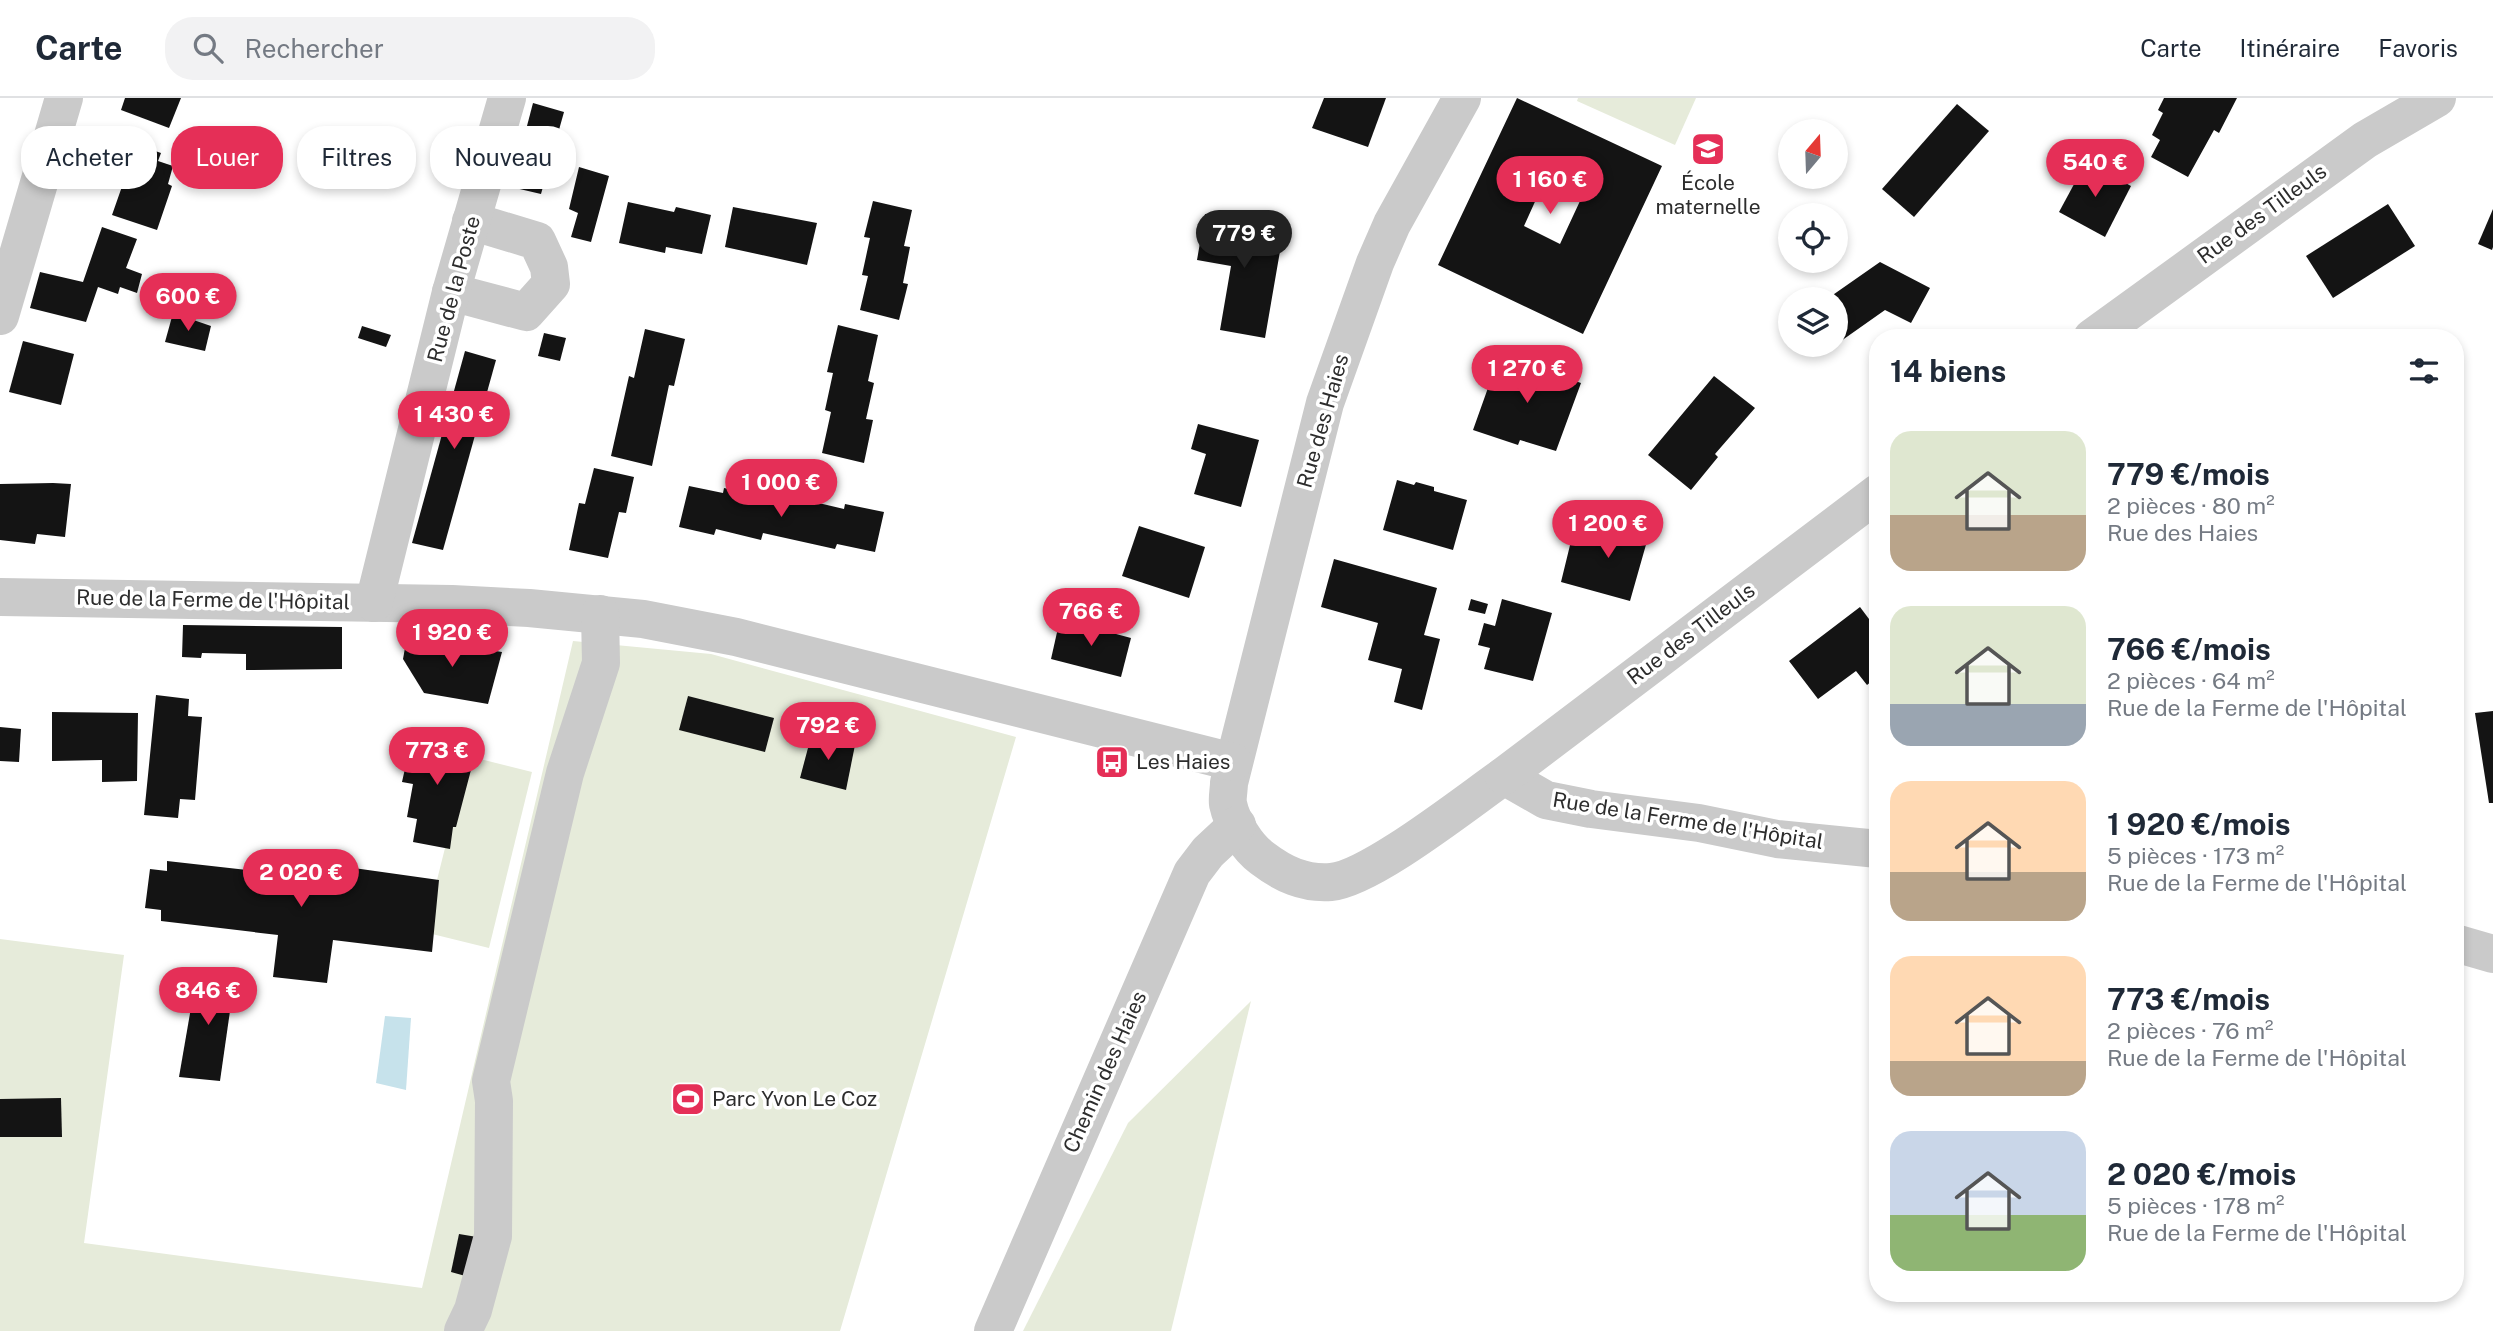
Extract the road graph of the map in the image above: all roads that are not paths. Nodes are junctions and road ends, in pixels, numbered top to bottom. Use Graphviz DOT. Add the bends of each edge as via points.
graph roads {
  1 [pos="64,98"];
  2 [pos="507,98"];
  3 [pos="1462,98"];
  4 [pos="2437,98"];
  5 [pos="471,221"];
  6 [pos="451,292"];
  7 [pos="0,316"];
  8 [pos="2104,329"];
  9 [pos="1869,500"];
  10 [pos="0,597"];
  11 [pos="374,603"];
  12 [pos="600,614"];
  13 [pos="1233,762"];
  14 [pos="1504,776"];
  15 [pos="1237,825"];
  16 [pos="1869,848"];
  17 [pos="2464,946"];
  18 [pos="2493,954"];
  19 [pos="463,1331"];
  20 [pos="993,1331"];
  1 -- 7 [label="street"];
  2 -- 5 [label="street, Rue de la Poste"];
  3 -- 13 [label="street, Rue des Haies" via="1392,224 1325,403"];
  4 -- 8 [label="street, Rue des Tilleuls" via="2365,140"];
  5 -- 6 [label="street, Rue de la Poste"];
  5 -- 6 [label="street" via="537,241 551,284 526,312"];
  6 -- 11 [label="street, Rue de la Poste"];
  9 -- 14 [label="street, Rue des Tilleuls"];
  10 -- 11 [label="street, Rue de la Ferme de l'Hôpital"];
  11 -- 12 [label="street, Rue de la Ferme de l'Hôpital"];
  12 -- 13 [label="street, Rue de la Ferme de l'Hôpital" via="736,637"];
  12 -- 19 [label="street" via="601,663 565,773 491,1081 493,1236 474,1310"];
  13 -- 15 [label="street" via="1228,804"];
  14 -- 15 [label="street" via="1362,873 1333,882 1303,881 1280,872 1254,852"];
  14 -- 16 [label="street, Rue de la Ferme de l'Hôpital" via="1546,800 1591,809 1777,839"];
  15 -- 20 [label="street, Chemin des Haies" via="1192,873"];
  17 -- 18 [label="street"];
}
